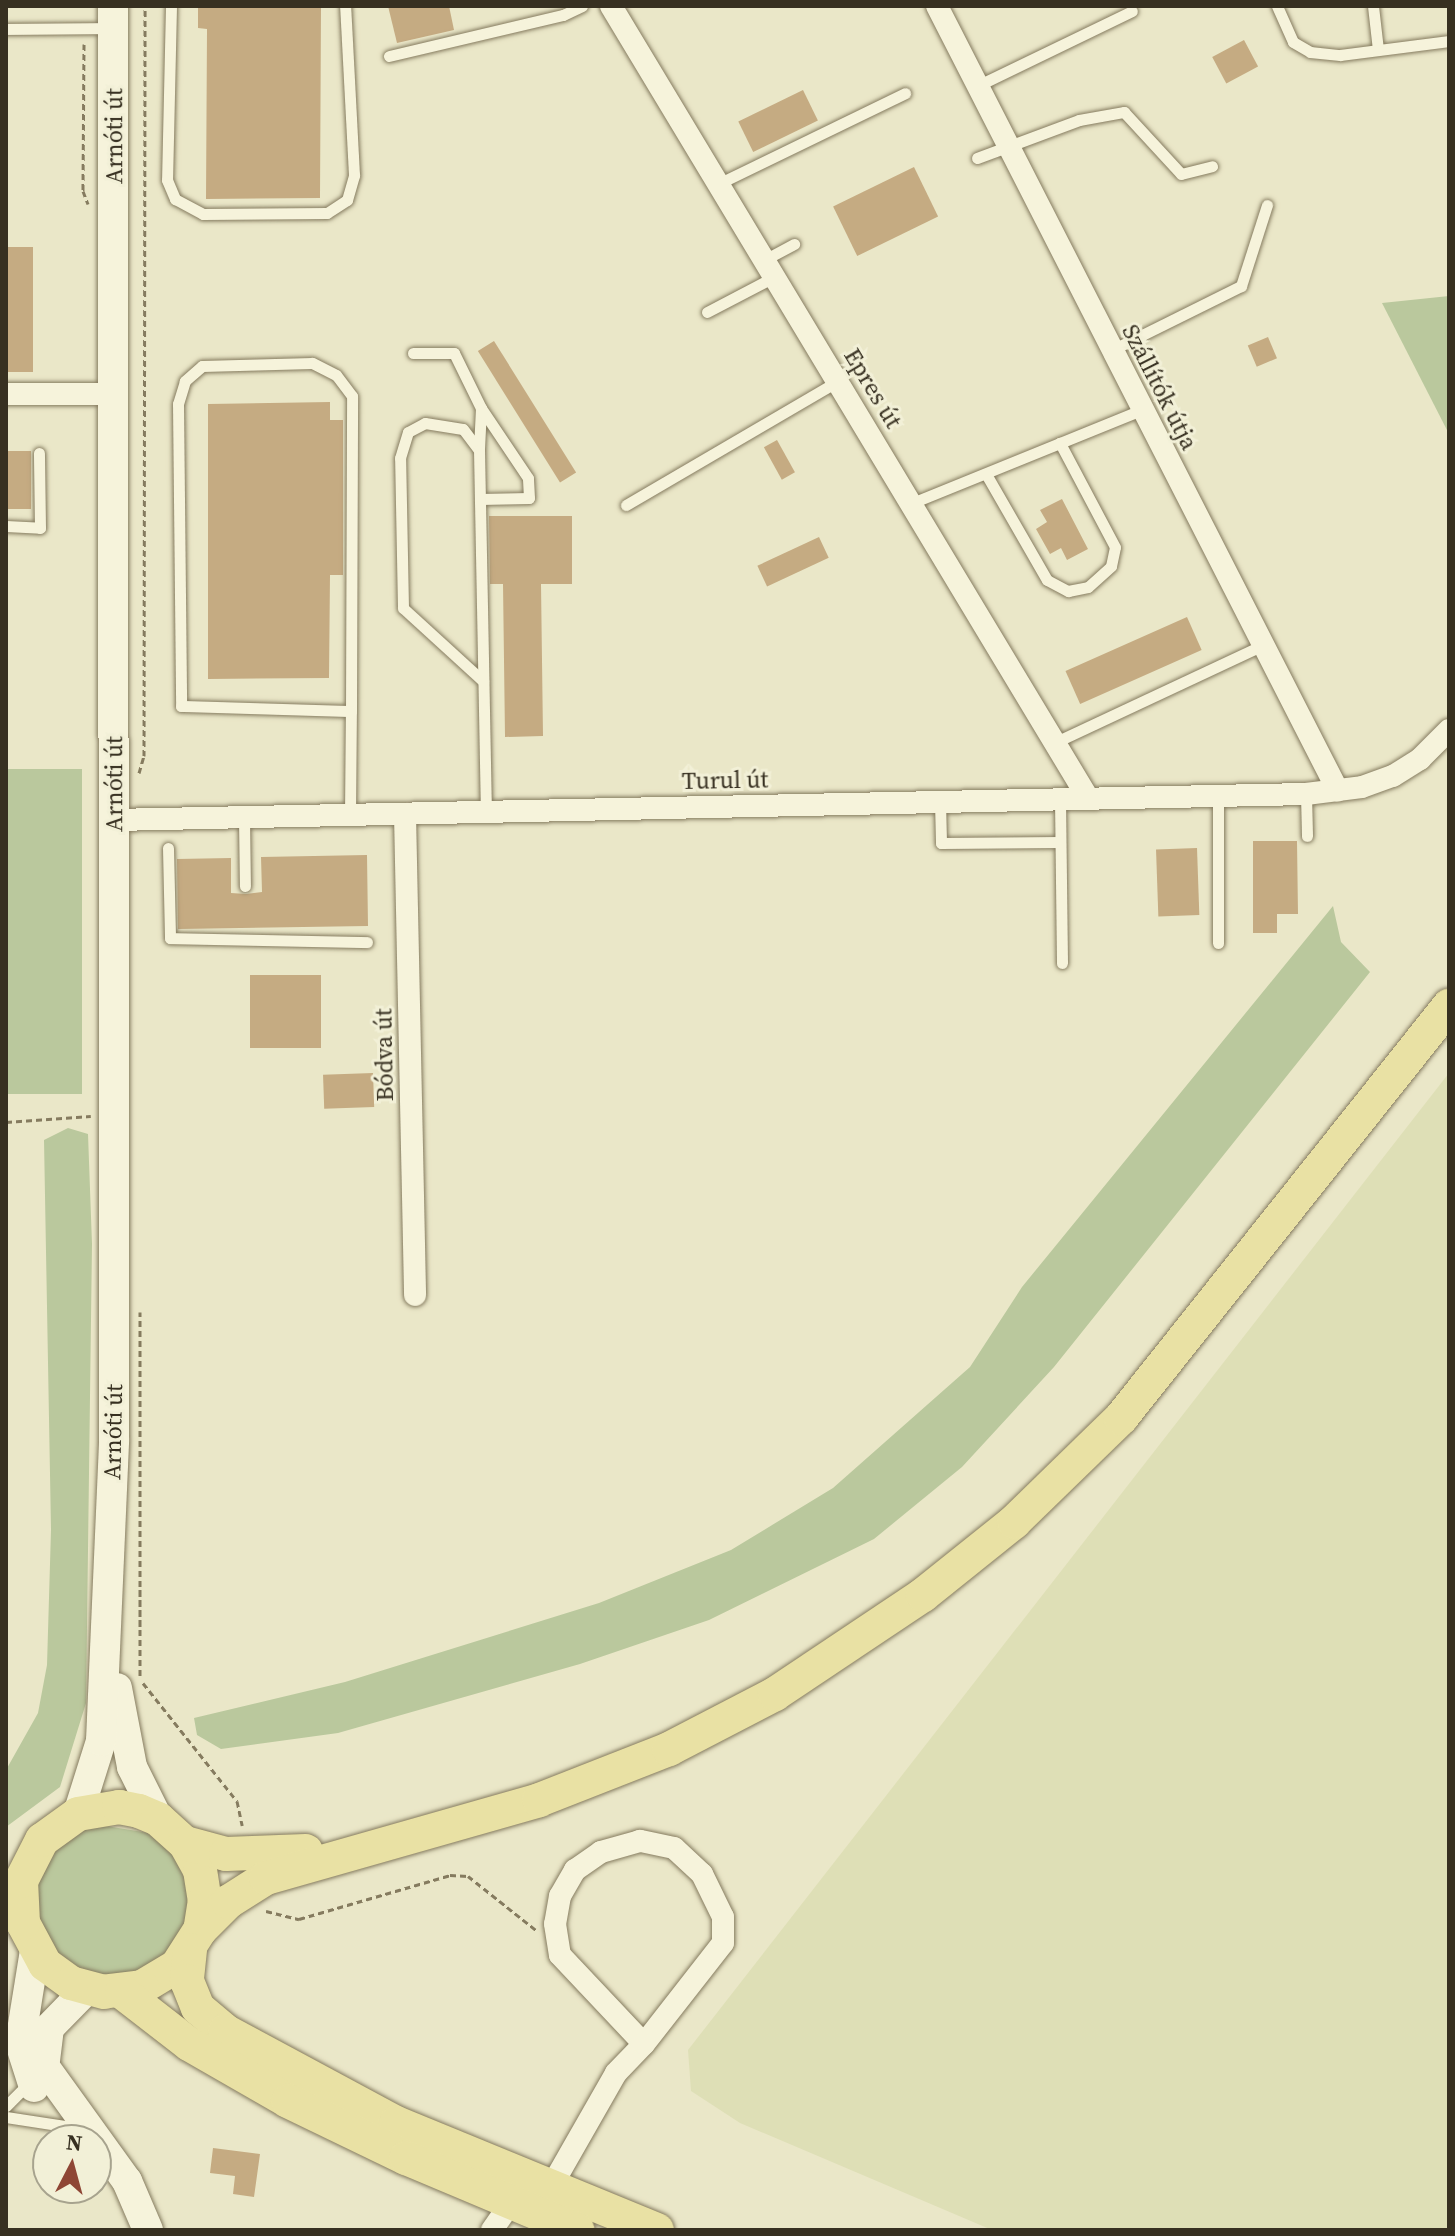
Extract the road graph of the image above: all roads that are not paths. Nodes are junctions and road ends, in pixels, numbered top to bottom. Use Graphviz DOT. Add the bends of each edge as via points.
graph roads {
  1 [pos="171,6"];
  2 [pos="345,6"];
  3 [pos="582,6"];
  4 [pos="611,6"];
  5 [pos="937,6"];
  6 [pos="1277,6"];
  7 [pos="1373,6"];
  8 [pos="1132,11"];
  9 [pos="103,21"];
  10 [pos="6,29"];
  11 [pos="1449,41"];
  12 [pos="1378,50"];
  13 [pos="389,56"];
  14 [pos="977,86"];
  15 [pos="905,93"];
  16 [pos="1007,144"];
  17 [pos="977,158"];
  18 [pos="1212,166"];
  19 [pos="718,184"];
  20 [pos="1267,205"];
  21 [pos="794,244"];
  22 [pos="771,268"];
  23 [pos="707,312"];
  24 [pos="1112,350"];
  25 [pos="413,353"];
  26 [pos="839,380"];
  27 [pos="6,394"];
  28 [pos="115,394"];
  29 [pos="481,408"];
  30 [pos="1143,409"];
  31 [pos="1060,443"];
  32 [pos="479,450"];
  33 [pos="39,453"];
  34 [pos="986,474"];
  35 [pos="480,499"];
  36 [pos="912,503"];
  37 [pos="626,505"];
  38 [pos="6,526"];
  39 [pos="1263,645"];
  40 [pos="483,681"];
  41 [pos="351,711"];
  42 [pos="1449,730"];
  43 [pos="1056,742"];
  44 [pos="1338,791"];
  45 [pos="1306,794"];
  46 [pos="1218,795"];
  47 [pos="1060,798"];
  48 [pos="1088,798"];
  49 [pos="940,801"];
  50 [pos="486,812"];
  51 [pos="405,814"];
  52 [pos="350,816"];
  53 [pos="244,818"];
  54 [pos="114,820"];
  55 [pos="1307,836"];
  56 [pos="1060,842"];
  57 [pos="168,848"];
  58 [pos="245,886"];
  59 [pos="367,942"];
  60 [pos="1218,943"];
  61 [pos="1062,963"];
  62 [pos="1449,1006"];
  63 [pos="415,1295"];
  64 [pos="111,1561"];
  65 [pos="158,1819"];
  66 [pos="66,1821"];
  67 [pos="185,1843"];
  68 [pos="6,1857"];
  69 [pos="247,1870"];
  70 [pos="21,1929"];
  71 [pos="195,1940"];
  72 [pos="87,1989"];
  73 [pos="122,1992"];
  74 [pos="644,2044"];
  75 [pos="30,2083"];
  76 [pos="6,2106"];
  77 [pos="6,2117"];
  78 [pos="50,2124"];
  79 [pos="78,2124"];
  80 [pos="84,2124"];
  81 [pos="112,2161"];
  82 [pos="551,2187"];
  83 [pos="512,2201"];
  84 [pos="148,2230"];
  85 [pos="492,2230"];
  86 [pos="577,2230"];
  87 [pos="657,2230"];
  1 -- 2 [label="lane" via="167,180 175,199 203,214 327,213 347,200 354,175"];
  3 -- 13 [label="lane"];
  4 -- 19 [label="street, Epres út"];
  5 -- 14 [label="street, Szállítók útja"];
  6 -- 12 [label="lane" via="1293,42 1310,52"];
  7 -- 12 [label="lane"];
  8 -- 14 [label="lane"];
  9 -- 10 [label="lane"];
  9 -- 28 [label="main road, Arnóti út" via="114,229"];
  11 -- 12 [label="lane"];
  14 -- 16 [label="street, Szállítók útja"];
  15 -- 19 [label="lane"];
  16 -- 17 [label="lane"];
  16 -- 18 [label="lane" via="1079,120 1124,112 1181,174"];
  16 -- 24 [label="street, Szállítók útja"];
  19 -- 22 [label="street, Epres út"];
  20 -- 24 [label="lane" via="1241,286"];
  21 -- 22 [label="lane"];
  22 -- 23 [label="lane"];
  22 -- 26 [label="street, Epres út"];
  24 -- 30 [label="street, Szállítók útja"];
  25 -- 29 [label="lane" via="454,353"];
  26 -- 36 [label="street, Epres út"];
  26 -- 37 [label="lane"];
  27 -- 28 [label="street"];
  28 -- 54 [label="main road, Arnóti út"];
  29 -- 32 [label="lane"];
  29 -- 35 [label="lane" via="528,478 529,498"];
  30 -- 31 [label="lane"];
  30 -- 39 [label="street, Szállítók útja"];
  31 -- 34 [label="lane"];
  31 -- 34 [label="lane" via="1115,547 1111,566 1088,587 1068,591 1047,580"];
  32 -- 35 [label="lane"];
  32 -- 40 [label="lane" via="463,429 415,426 402,445 401,503 403,608"];
  33 -- 38 [label="lane" via="40,528"];
  34 -- 36 [label="lane"];
  35 -- 40 [label="lane"];
  36 -- 43 [label="street, Epres út"];
  39 -- 43 [label="lane"];
  39 -- 44 [label="street, Szállítók útja"];
  40 -- 50 [label="lane"];
  41 -- 41 [label="lane" via="352,396 336,375 312,363 202,366 185,381 178,404 181,706"];
  41 -- 52 [label="lane"];
  42 -- 44 [label="street, Turul út" via="1420,759 1393,776"];
  43 -- 48 [label="street, Epres út"];
  44 -- 45 [label="street, Turul út"];
  45 -- 46 [label="street, Turul út"];
  45 -- 55 [label="lane"];
  46 -- 48 [label="street, Turul út"];
  46 -- 60 [label="lane"];
  47 -- 48 [label="street, Turul út"];
  47 -- 49 [label="street, Turul út"];
  47 -- 56 [label="lane"];
  49 -- 50 [label="street, Turul út"];
  49 -- 56 [label="lane" via="941,843"];
  50 -- 51 [label="street, Turul út"];
  51 -- 52 [label="street, Turul út"];
  51 -- 63 [label="street, Bódva út"];
  52 -- 53 [label="street, Turul út"];
  53 -- 54 [label="street, Turul út"];
  53 -- 58 [label="lane"];
  54 -- 64 [label="main road, Arnóti út"];
  56 -- 61 [label="lane"];
  57 -- 59 [label="lane" via="170,938"];
  62 -- 69 [label="main road" via="1157,1377 1075,1465 970,1560 849,1648 719,1725 539,1800 376,1845"];
  64 -- 65 [label="main road" via="117,1698 132,1767"];
  64 -- 66 [label="main road" via="101,1741"];
  65 -- 66 [label="main road" via="119,1807"];
  65 -- 67 [label="main road"];
  66 -- 68 [label="main road"];
  66 -- 70 [label="main road" via="26,1866"];
  67 -- 69 [label="main road"];
  67 -- 71 [label="main road" via="204,1884"];
  69 -- 71 [label="main road"];
  70 -- 72 [label="main road" via="57,1974"];
  70 -- 75 [label="main road" via="20,2043"];
  71 -- 73 [label="main road" via="161,1979"];
  71 -- 82 [label="main road" via="187,1981 198,2008 225,2031 396,2123"];
  72 -- 73 [label="main road"];
  72 -- 80 [label="main road" via="49,2028 42,2052 50,2077"];
  73 -- 83 [label="main road" via="145,2015 254,2082 406,2158"];
  74 -- 74 [label="street" via="723,1943 723,1917 702,1874 674,1848 625,1843 575,1870 560,1896 557,1947 573,1971"];
  74 -- 82 [label="street" via="616,2073"];
  75 -- 76 [label="lane"];
  75 -- 79 [label="main road" via="53,2108"];
  77 -- 78 [label="lane"];
  81 -- 84 [label="main road" via="127,2181"];
  82 -- 87 [label="main road"];
  83 -- 85 [label="street"];
  83 -- 86 [label="main road"];
}
